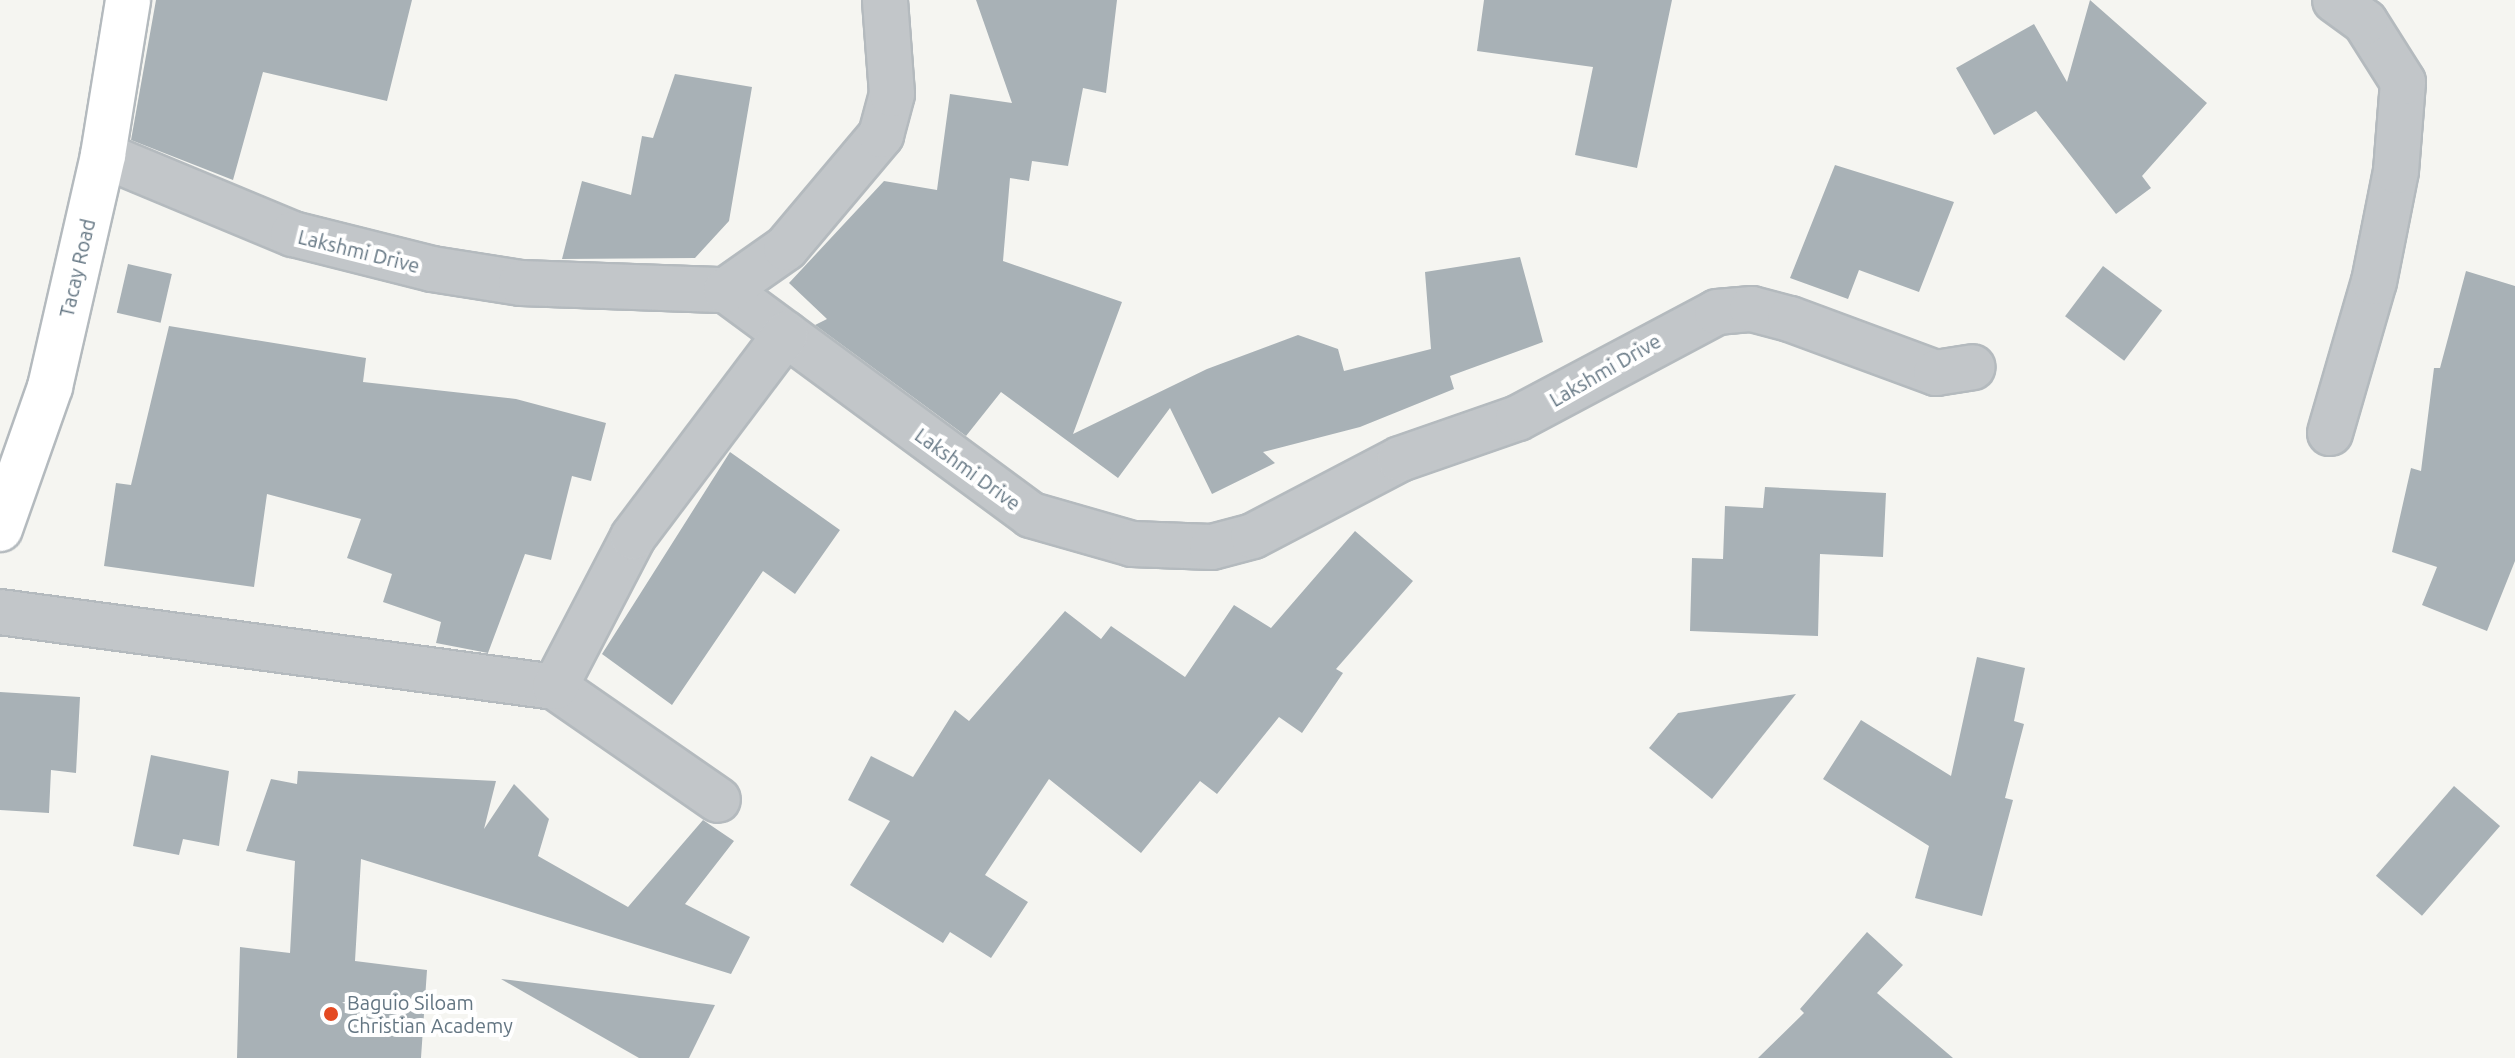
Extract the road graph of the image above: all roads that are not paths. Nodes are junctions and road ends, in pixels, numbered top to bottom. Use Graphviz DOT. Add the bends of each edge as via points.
graph roads {
  1 [pos="128,0"];
  2 [pos="885,0"];
  3 [pos="2335,0"];
  4 [pos="103,155"];
  5 [pos="726,290"];
  6 [pos="786,334"];
  7 [pos="1973,367"];
  8 [pos="2330,433"];
  9 [pos="0,529"];
  10 [pos="0,612"];
  11 [pos="555,687"];
  12 [pos="718,800"];
  1 -- 4 [label="main road, Tacay Road"];
  2 -- 5 [label="street" via="892,94 881,135 786,248"];
  3 -- 8 [label="street" via="2365,22 2403,82 2396,171 2374,282"];
  4 -- 5 [label="street, Lakshmi Drive" via="293,234 432,269 521,283"];
  4 -- 9 [label="main road, Tacay Road" via="50,387"];
  5 -- 6 [label="street, Lakshmi Drive"];
  6 -- 7 [label="street, Lakshmi Drive" via="1031,515 1132,544 1212,547 1253,536 1400,459 1518,418 1717,312 1752,309 1790,319 1936,373"];
  6 -- 11 [label="street" via="633,537"];
  10 -- 11 [label="street"];
  11 -- 12 [label="street"];
}
